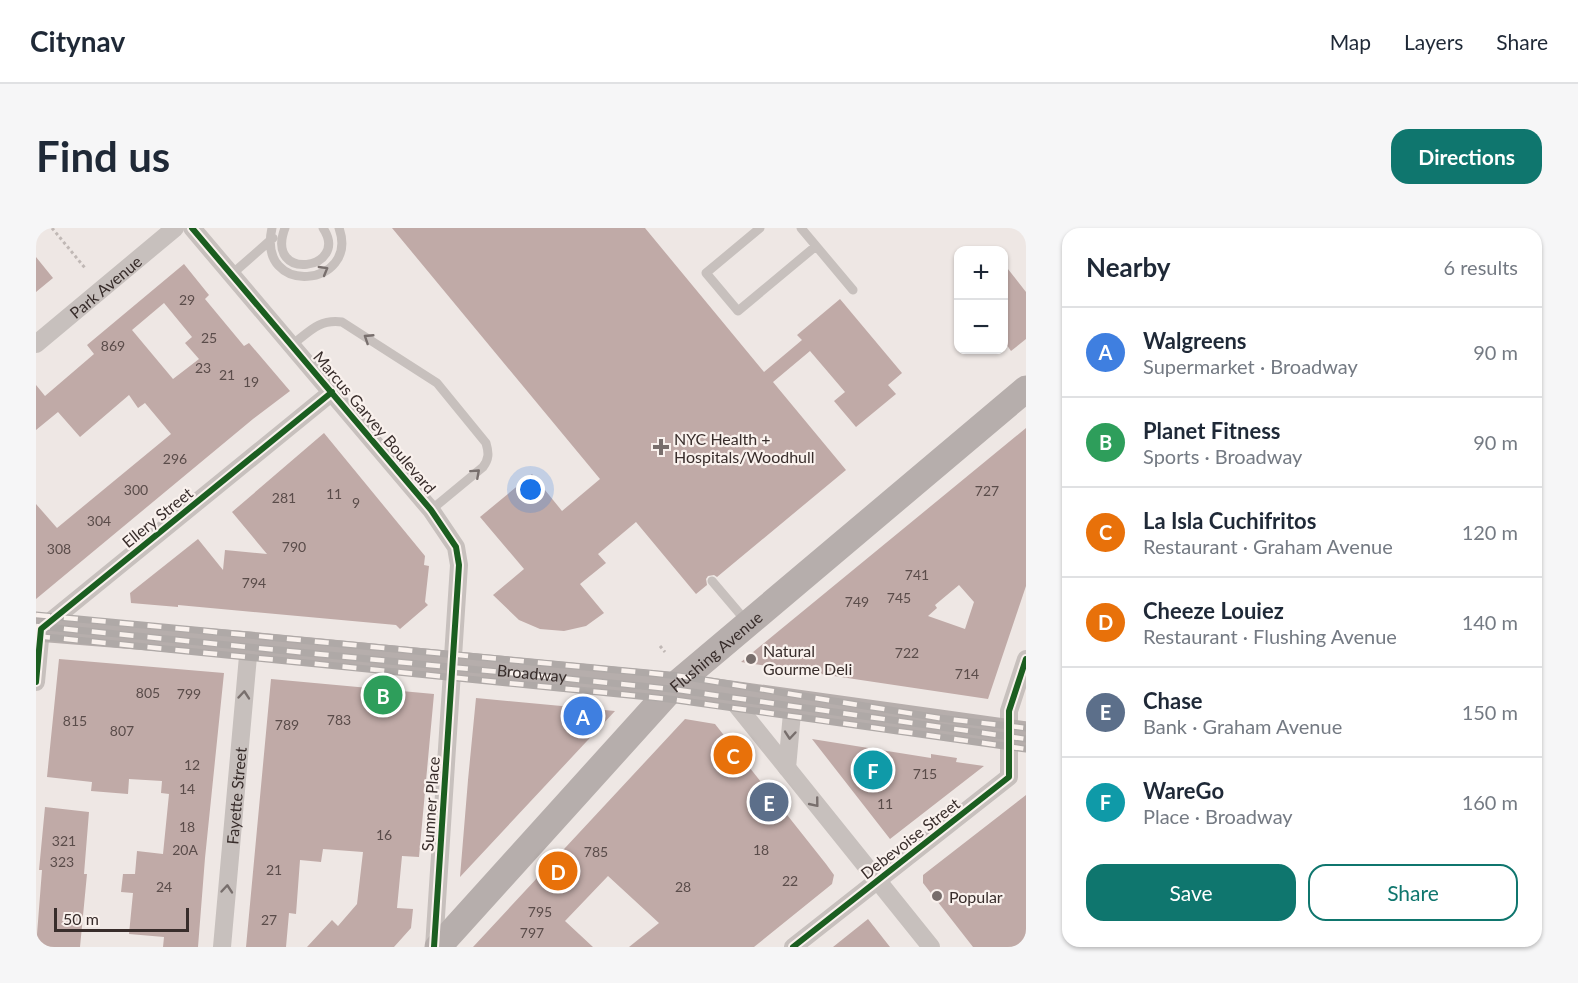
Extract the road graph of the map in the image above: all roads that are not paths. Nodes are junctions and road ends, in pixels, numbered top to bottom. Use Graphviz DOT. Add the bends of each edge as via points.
graph roads {
  1 [pos="175,228"];
  2 [pos="192,228"];
  3 [pos="272,228"];
  4 [pos="286,228"];
  5 [pos="323,228"];
  6 [pos="339,228"];
  7 [pos="760,228"];
  8 [pos="801,228"];
  9 [pos="816,246"];
  10 [pos="232,274"];
  11 [pos="853,290"];
  12 [pos="36,344"];
  13 [pos="292,345"];
  14 [pos="1026,389"];
  15 [pos="332,392"];
  16 [pos="431,510"];
  17 [pos="712,581"];
  18 [pos="748,623"];
  19 [pos="39,628"];
  20 [pos="249,645"];
  21 [pos="1026,659"];
  22 [pos="453,664"];
  23 [pos="36,682"];
  24 [pos="674,686"];
  25 [pos="726,692"];
  26 [pos="794,702"];
  27 [pos="1018,735"];
  28 [pos="787,768"];
  29 [pos="878,881"];
  30 [pos="222,947"];
  31 [pos="436,947"];
  32 [pos="793,947"];
  33 [pos="931,947"];
  1 -- 12 [label="street, Park Avenue"];
  2 -- 10 [label="street, Marcus Garvey Boulevard"];
  3 -- 6 [label="lane, one-way" via="272,255 290,275 303,278 332,268 342,243"];
  4 -- 5 [label="lane" via="282,249 297,266 311,266 323,258 328,248"];
  4 -- 10 [label="lane"];
  7 -- 9 [label="lane" via="706,273 738,311"];
  8 -- 9 [label="lane"];
  9 -- 11 [label="lane"];
  10 -- 13 [label="street, Marcus Garvey Boulevard"];
  13 -- 15 [label="street, Marcus Garvey Boulevard"];
  16 -- 13 [label="lane, one-way" via="483,467 489,452 486,443 437,383 342,322 320,323"];
  14 -- 18 [label="main road, Flushing Avenue"];
  15 -- 16 [label="street, Marcus Garvey Boulevard"];
  15 -- 19 [label="street, Ellery Street"];
  16 -- 22 [label="street, Marcus Garvey Boulevard" via="456,547 459,565"];
  17 -- 18 [label="lane"];
  18 -- 24 [label="main road, Flushing Avenue"];
  19 -- 20 [label="main road, Broadway"];
  19 -- 23 [label="street"];
  20 -- 22 [label="main road, Broadway"];
  30 -- 20 [label="street, Fayette Street, one-way"];
  21 -- 27 [label="street" via="1009,711"];
  22 -- 24 [label="main road, Broadway"];
  22 -- 31 [label="street, Sumner Place"];
  24 -- 25 [label="main road, Broadway"];
  24 -- 31 [label="main road, Flushing Avenue"];
  25 -- 26 [label="main road, Broadway"];
  25 -- 28 [label="street"];
  26 -- 27 [label="main road, Broadway"];
  26 -- 28 [label="street, one-way"];
  27 -- 29 [label="street, Debevoise Street" via="1009,777"];
  28 -- 29 [label="street, one-way"];
  29 -- 32 [label="street, Debevoise Street"];
  29 -- 33 [label="street"];
}
